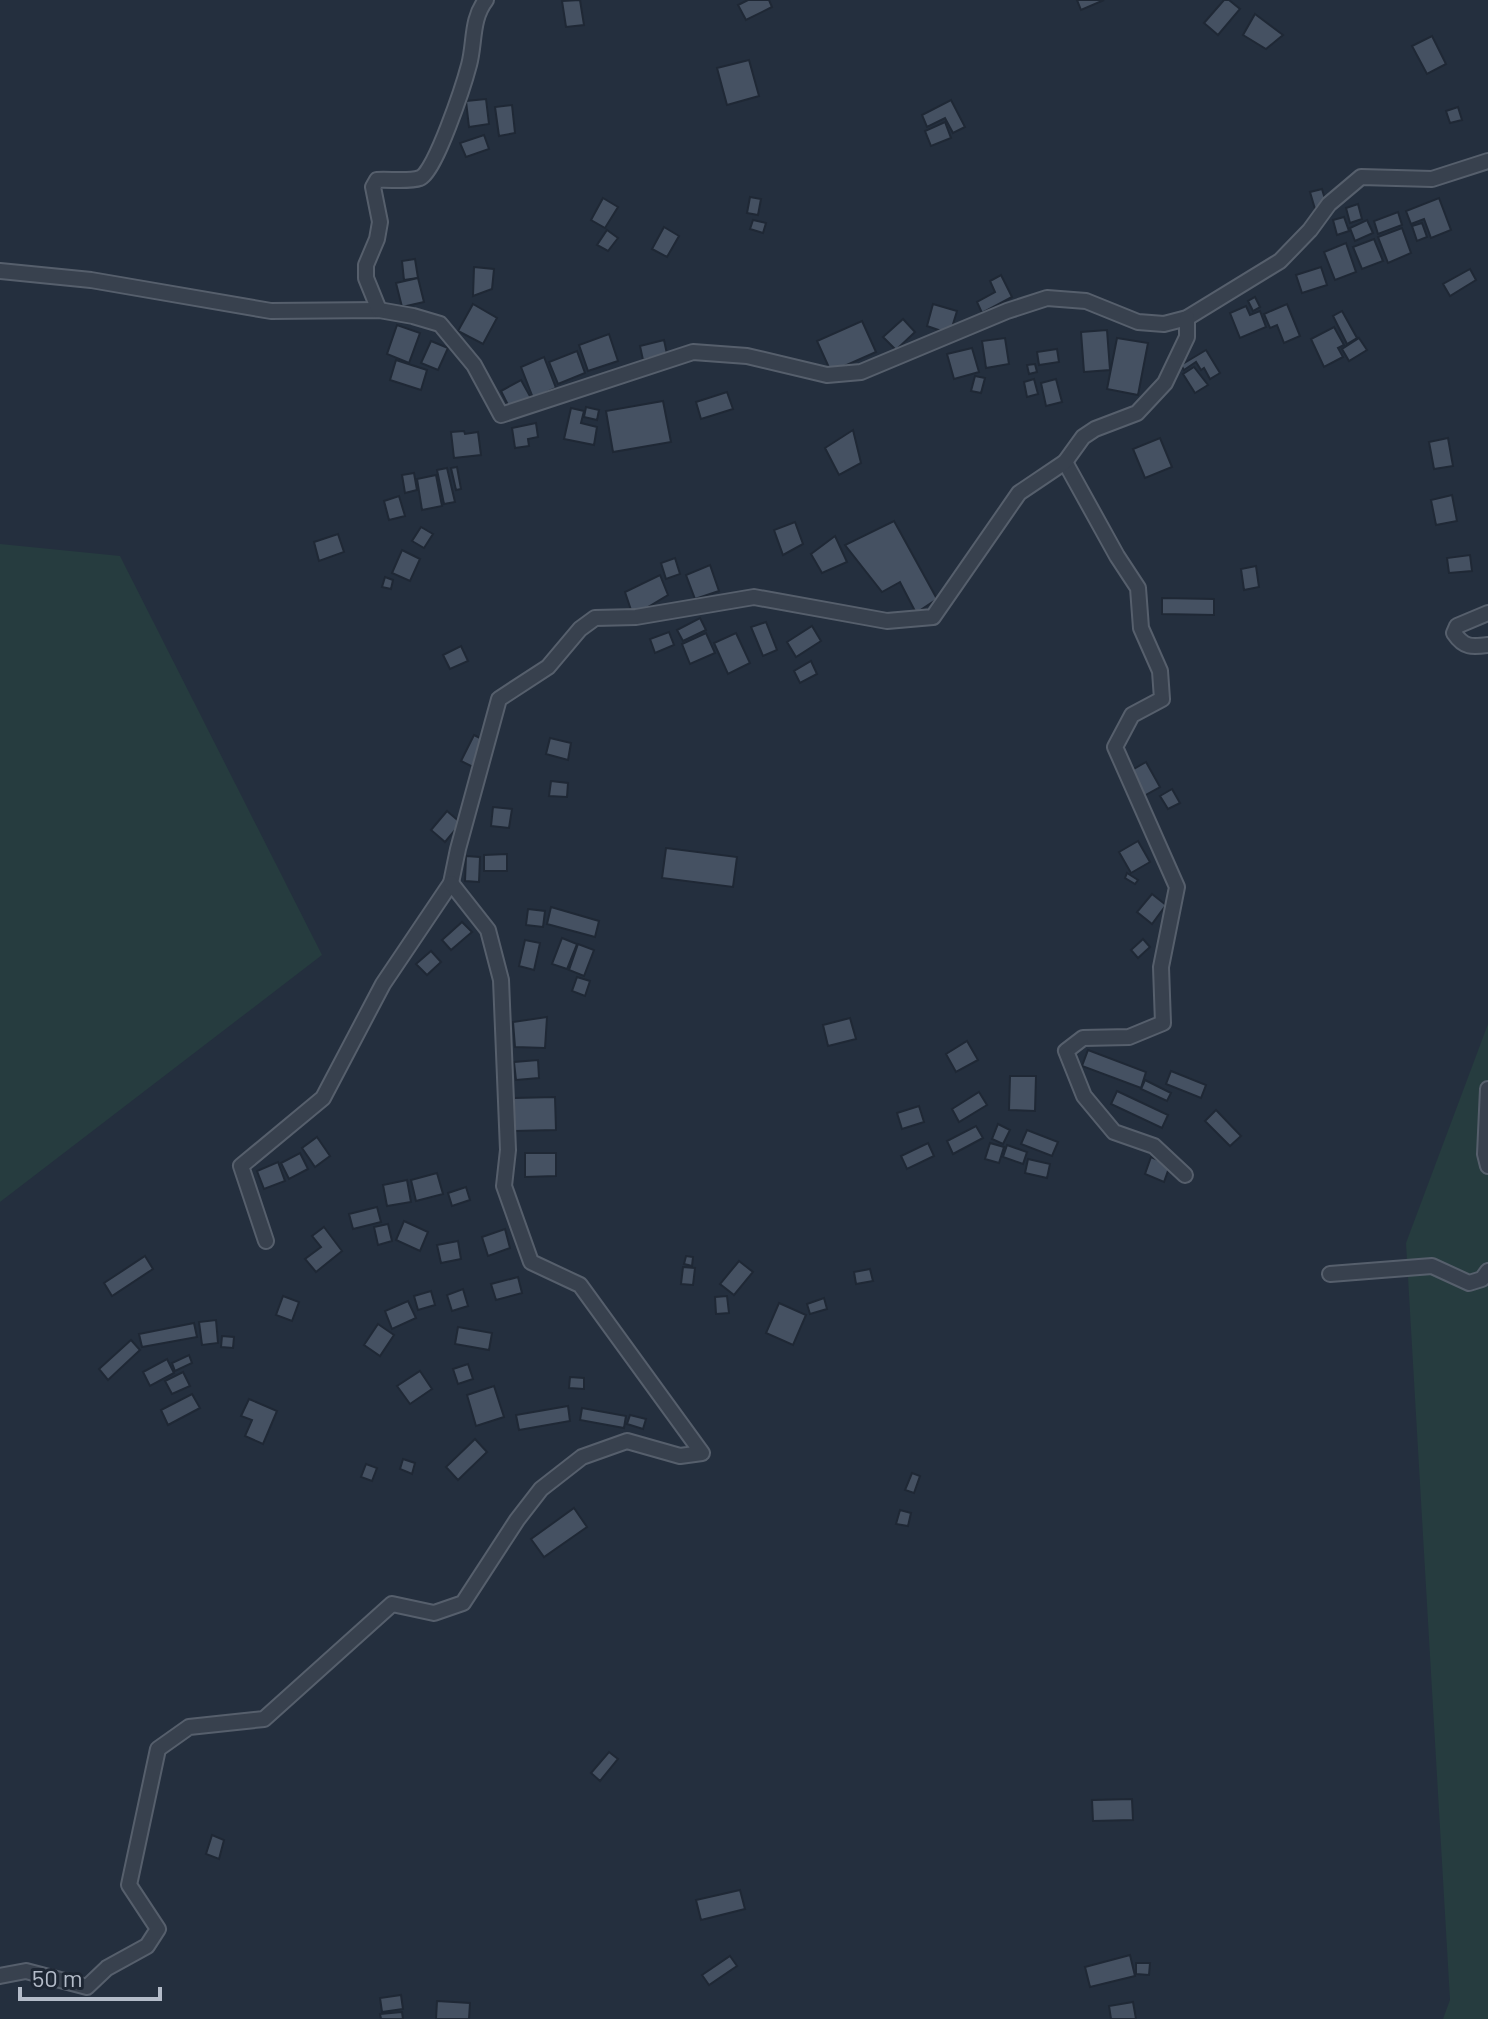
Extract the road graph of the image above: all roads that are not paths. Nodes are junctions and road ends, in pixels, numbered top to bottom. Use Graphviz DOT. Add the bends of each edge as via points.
graph roads {
  1 [pos="486,0"];
  2 [pos="1488,161"];
  3 [pos="0,271"];
  4 [pos="379,310"];
  5 [pos="1187,318"];
  6 [pos="1065,462"];
  7 [pos="1488,613"];
  8 [pos="1488,645"];
  9 [pos="451,883"];
  10 [pos="1488,1089"];
  11 [pos="1488,1166"];
  12 [pos="1185,1175"];
  13 [pos="266,1241"];
  14 [pos="1488,1271"];
  15 [pos="1330,1274"];
  16 [pos="0,1976"];
  1 -- 4 [label="street" via="477,15 448,128 429,171 421,178 377,180 373,187 380,222 366,278"];
  2 -- 5 [label="street" via="1432,179 1361,177 1329,204 1280,261"];
  3 -- 4 [label="street" via="91,280 271,311"];
  4 -- 5 [label="street" via="440,324 474,365 501,415 693,352 747,356 827,375 861,372 1047,298 1086,301 1138,322 1164,324"];
  5 -- 6 [label="street" via="1187,337 1165,383 1137,413 1083,437"];
  6 -- 9 [label="street" via="1019,493 933,617 887,621 754,597 587,623 548,667 499,699"];
  6 -- 12 [label="street" via="1138,588 1141,628 1160,671 1162,699 1132,715 1115,747 1177,887 1161,967 1163,1023 1129,1037 1083,1038 1066,1051 1084,1096 1114,1132 1154,1146"];
  7 -- 8 [label="street" via="1457,626 1454,633 1470,647"];
  9 -- 13 [label="street" via="383,984 323,1098 241,1166"];
  9 -- 16 [label="street" via="488,930 501,980 508,1150 504,1186 531,1262 580,1285 702,1453 680,1456 627,1441 582,1457 541,1489 463,1603 434,1613 392,1604 264,1719 189,1727 158,1749 129,1885 158,1929 147,1946 107,1968 87,1987 26,1971"];
  10 -- 11 [label="street"];
  14 -- 15 [label="street" via="1469,1283 1432,1266"];
}
